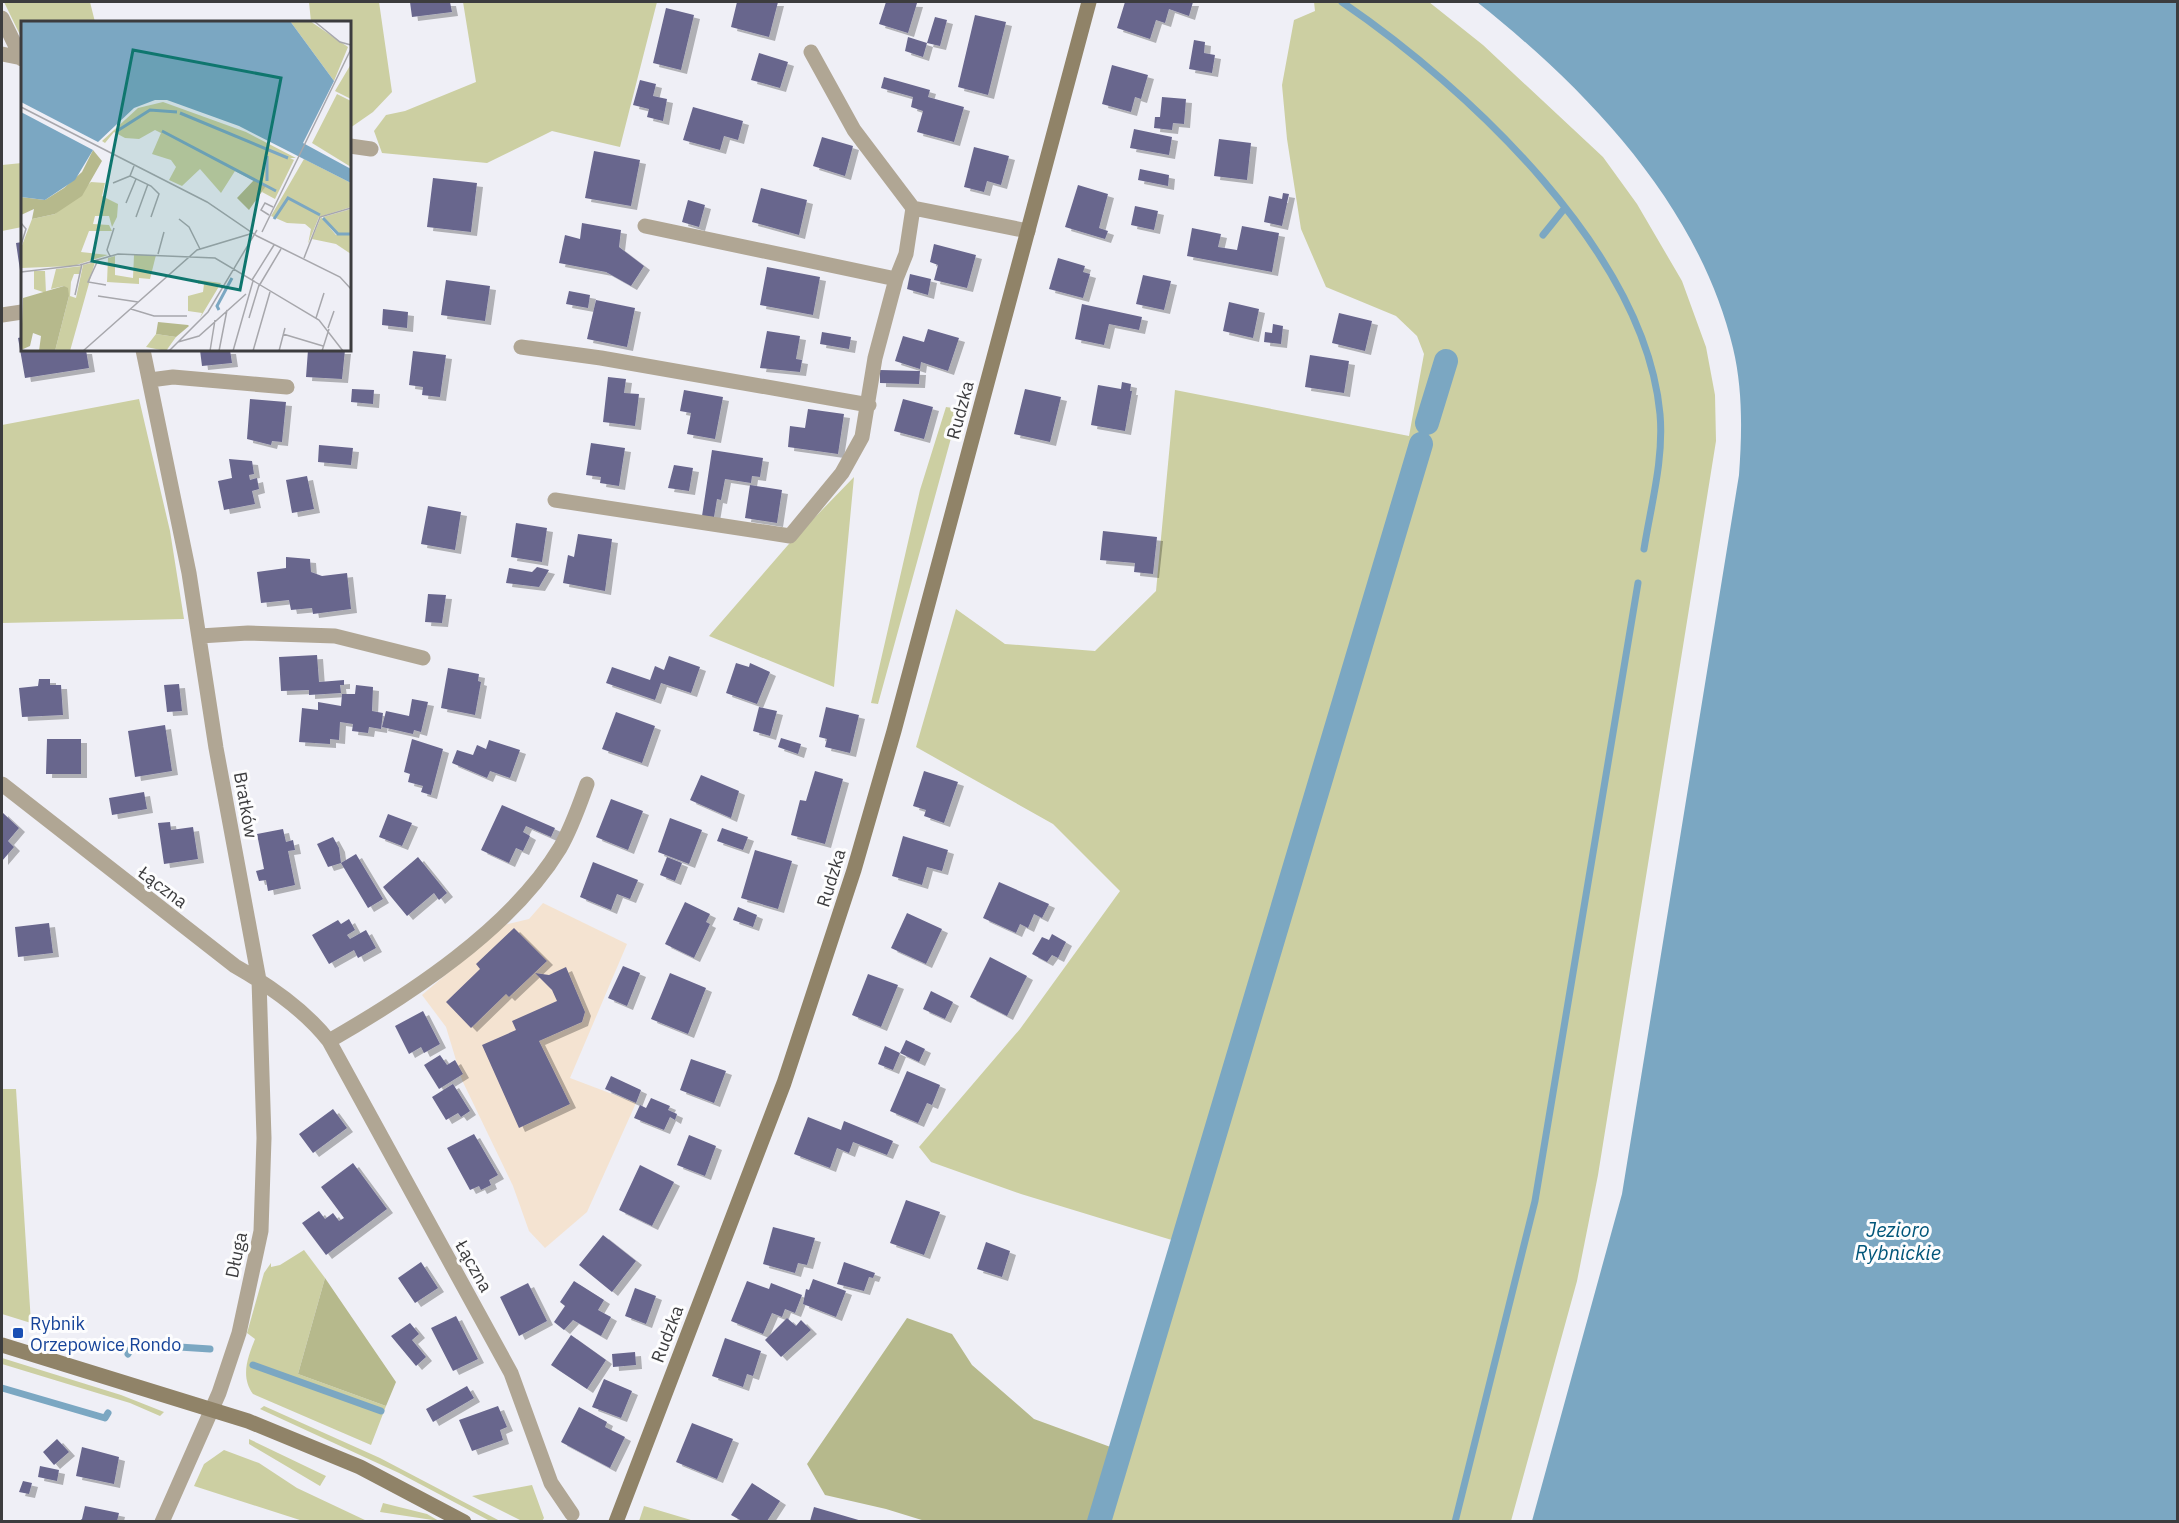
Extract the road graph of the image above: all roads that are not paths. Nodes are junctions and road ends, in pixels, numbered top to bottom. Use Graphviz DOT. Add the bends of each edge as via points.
graph roads {
  1 [pos="1089,2"];
  2 [pos="2,18"];
  3 [pos="811,52"];
  4 [pos="2,54"];
  5 [pos="21,56"];
  6 [pos="21,58"];
  7 [pos="351,146"];
  8 [pos="371,149"];
  9 [pos="913,208"];
  10 [pos="645,226"];
  11 [pos="1028,231"];
  12 [pos="896,279"];
  13 [pos="21,312"];
  14 [pos="2,315"];
  15 [pos="521,347"];
  16 [pos="143,351"];
  17 [pos="150,380"];
  18 [pos="287,387"];
  19 [pos="869,405"];
  20 [pos="555,500"];
  21 [pos="200,636"];
  22 [pos="423,658"];
  23 [pos="2,784"];
  24 [pos="587,784"];
  25 [pos="259,980"];
  26 [pos="329,1041"];
  27 [pos="2,1345"];
  28 [pos="211,1409"];
  29 [pos="572,1514"];
  30 [pos="162,1521"];
  31 [pos="464,1521"];
  32 [pos="617,1521"];
  1 -- 11 [label="main road, Rudzka"];
  2 -- 5 [label="street"];
  3 -- 9 [label="street" via="854,130"];
  4 -- 6 [label="street"];
  7 -- 8 [label="street"];
  9 -- 11 [label="street"];
  9 -- 12 [label="street" via="906,254"];
  10 -- 12 [label="street"];
  11 -- 32 [label="main road, Rudzka" via="880,783 806,1023"];
  12 -- 19 [label="street" via="875,358"];
  13 -- 14 [label="street"];
  15 -- 19 [label="street"];
  16 -- 17 [label="street, Bratków"];
  17 -- 18 [label="street" via="174,377"];
  17 -- 21 [label="street, Bratków"];
  19 -- 20 [label="street" via="862,437 851,459 790,536"];
  21 -- 22 [label="street" via="335,636"];
  21 -- 25 [label="street, Bratków" via="216,748"];
  23 -- 25 [label="street, Łączna" via="151,902"];
  24 -- 26 [label="street" via="558,850 519,898 472,945 409,992"];
  25 -- 26 [label="street, Łączna" via="314,1022"];
  25 -- 28 [label="street, Długa" via="264,1138 261,1231 239,1333"];
  26 -- 29 [label="street, Łączna" via="511,1373 550,1483"];
  27 -- 28 [label="main road"];
  28 -- 30 [label="street, Długa"];
  28 -- 31 [label="main road" via="331,1454"];
}
